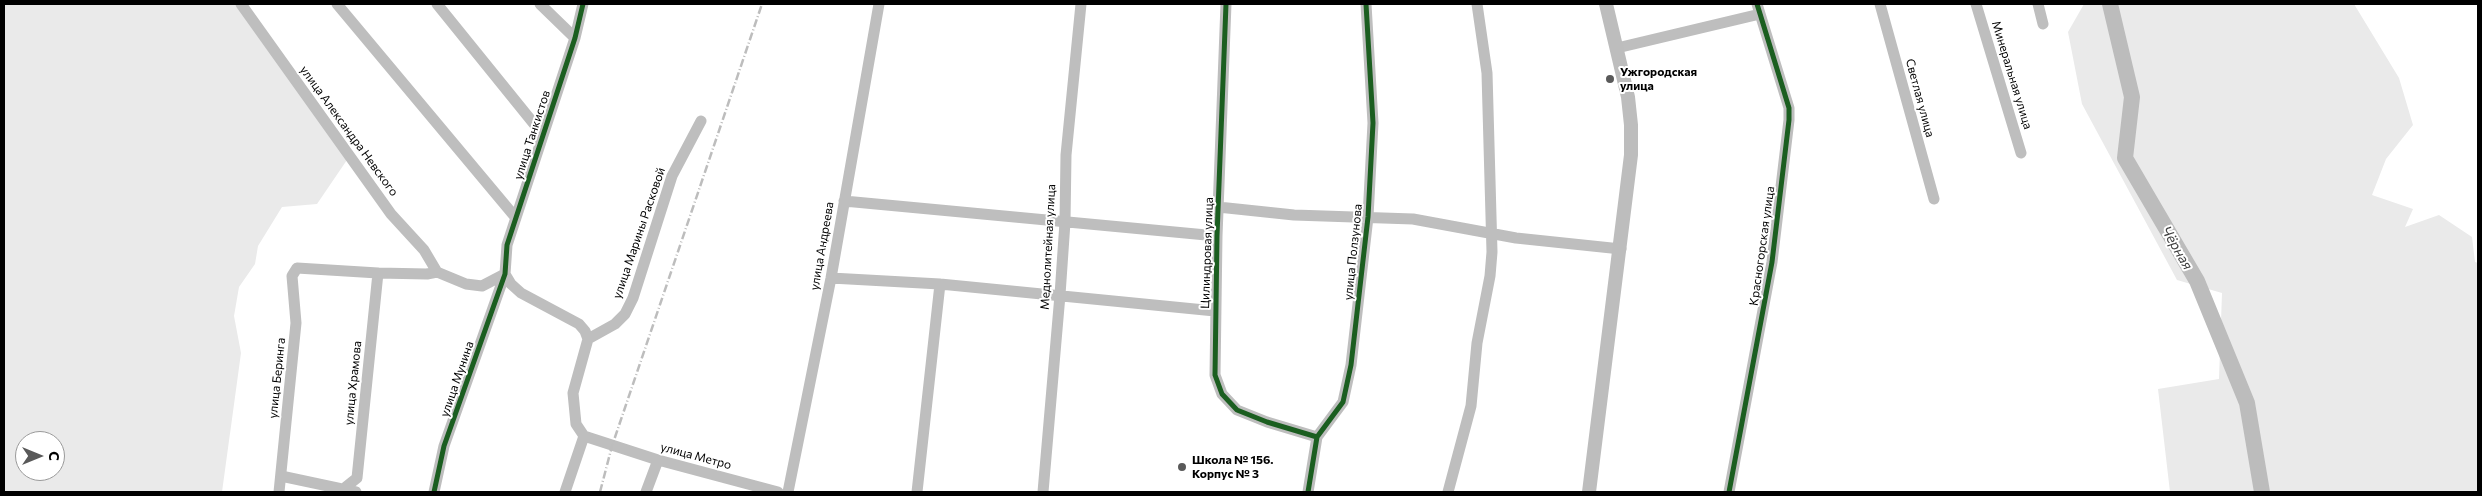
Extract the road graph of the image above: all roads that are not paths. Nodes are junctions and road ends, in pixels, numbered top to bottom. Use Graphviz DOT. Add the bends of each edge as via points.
graph roads {
  1 [pos="241,4"];
  2 [pos="337,4"];
  3 [pos="437,4"];
  4 [pos="540,4"];
  5 [pos="583,4"];
  6 [pos="879,4"];
  7 [pos="1082,4"];
  8 [pos="1226,4"];
  9 [pos="1366,4"];
  10 [pos="1477,4"];
  11 [pos="1606,4"];
  12 [pos="1880,4"];
  13 [pos="1976,4"];
  14 [pos="2038,4"];
  15 [pos="1759,9"];
  16 [pos="2043,24"];
  17 [pos="575,38"];
  18 [pos="1617,48"];
  19 [pos="701,121"];
  20 [pos="543,135"];
  21 [pos="2021,153"];
  22 [pos="1934,199"];
  23 [pos="844,201"];
  24 [pos="1218,207"];
  25 [pos="1368,217"];
  26 [pos="516,218"];
  27 [pos="1065,222"];
  28 [pos="1490,233"];
  29 [pos="1217,236"];
  30 [pos="1621,249"];
  31 [pos="437,272"];
  32 [pos="378,273"];
  33 [pos="505,274"];
  34 [pos="831,278"];
  35 [pos="940,284"];
  36 [pos="1060,295"];
  37 [pos="1215,311"];
  38 [pos="588,339"];
  39 [pos="584,436"];
  40 [pos="1318,437"];
  41 [pos="658,460"];
  42 [pos="281,476"];
  43 [pos="341,491"];
  44 [pos="279,492"];
  45 [pos="356,492"];
  46 [pos="434,492"];
  47 [pos="565,492"];
  48 [pos="646,492"];
  49 [pos="778,492"];
  50 [pos="788,492"];
  51 [pos="917,492"];
  52 [pos="1043,492"];
  53 [pos="1308,492"];
  54 [pos="1448,492"];
  55 [pos="1589,492"];
  56 [pos="1729,492"];
  1 -- 31 [label="street, улица Александра Невского" via="391,214 424,250"];
  2 -- 26 [label="street"];
  3 -- 20 [label="street"];
  4 -- 17 [label="street"];
  5 -- 17 [label="street, улица Танкистов"];
  6 -- 23 [label="street, улица Андреева"];
  7 -- 27 [label="street, Меднолитейная улица" via="1066,155"];
  8 -- 24 [label="street, Цилиндровая улица"];
  9 -- 25 [label="street, улица Ползунова" via="1373,123"];
  10 -- 28 [label="street" via="1487,73"];
  11 -- 18 [label="main road"];
  12 -- 22 [label="street, Светлая улица"];
  13 -- 21 [label="street, Минеральная улица"];
  14 -- 16 [label="street"];
  15 -- 18 [label="street"];
  15 -- 56 [label="street, Красногорская улица" via="1789,108 1789,120 1772,262"];
  17 -- 20 [label="street, улица Танкистов"];
  18 -- 30 [label="main road" via="1631,125"];
  19 -- 38 [label="street, улица Марины Расковой" via="672,176 625,314 615,324"];
  20 -- 26 [label="street, улица Танкистов"];
  23 -- 27 [label="street"];
  23 -- 34 [label="street, улица Андреева"];
  24 -- 25 [label="street" via="1294,215"];
  24 -- 29 [label="street, Цилиндровая улица"];
  25 -- 28 [label="street" via="1413,219"];
  25 -- 40 [label="street, улица Ползунова" via="1351,365 1343,402"];
  26 -- 33 [label="street, улица Танкистов" via="507,245"];
  27 -- 29 [label="street"];
  27 -- 36 [label="street, Меднолитейная улица"];
  28 -- 30 [label="street"];
  28 -- 54 [label="street" via="1490,276 1477,343 1471,406"];
  29 -- 37 [label="street, Цилиндровая улица"];
  30 -- 55 [label="main road"];
  31 -- 32 [label="street"];
  31 -- 33 [label="street" via="466,284 482,286"];
  32 -- 42 [label="street, улица Беринга" via="298,268 292,276 296,323"];
  32 -- 43 [label="street, улица Храмова" via="357,478"];
  33 -- 38 [label="street" via="521,293 579,324"];
  33 -- 46 [label="street, улица Мунина" via="444,446"];
  34 -- 35 [label="street"];
  34 -- 50 [label="street, улица Андреева"];
  35 -- 36 [label="street"];
  35 -- 51 [label="street"];
  36 -- 37 [label="street"];
  36 -- 52 [label="street, Меднолитейная улица"];
  37 -- 40 [label="street, Цилиндровая улица" via="1215,375 1222,394 1237,410"];
  38 -- 39 [label="street" via="573,393 576,424"];
  39 -- 41 [label="street, улица Метро"];
  39 -- 47 [label="street"];
  40 -- 53 [label="street, улица Ползунова"];
  41 -- 48 [label="street"];
  41 -- 49 [label="street, улица Метро"];
  42 -- 43 [label="street"];
  42 -- 44 [label="street, улица Беринга"];
  43 -- 45 [label="street"];
}
